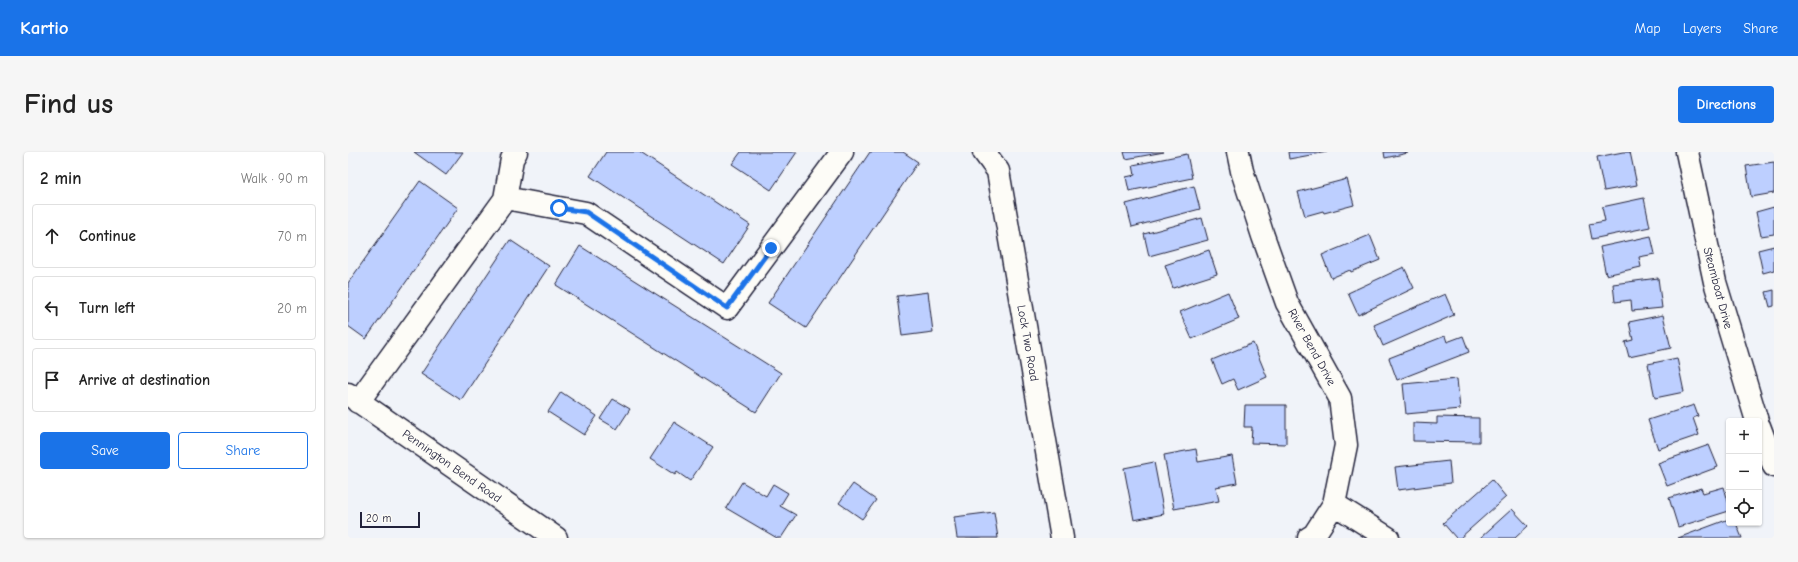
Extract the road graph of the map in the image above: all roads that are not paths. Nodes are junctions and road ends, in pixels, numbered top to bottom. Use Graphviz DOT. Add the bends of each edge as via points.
graph roads {
  1 [pos="516,152"];
  2 [pos="842,152"];
  3 [pos="984,152"];
  4 [pos="1238,152"];
  5 [pos="1687,152"];
  6 [pos="505,198"];
  7 [pos="353,398"];
  8 [pos="1756,418"];
  9 [pos="1762,434"];
  10 [pos="1774,466"];
  11 [pos="1334,504"];
  12 [pos="556,538"];
  13 [pos="1062,538"];
  14 [pos="1309,538"];
  15 [pos="1388,538"];
  1 -- 6 [label="street" via="512,159"];
  2 -- 6 [label="street" via="727,308 586,212"];
  3 -- 13 [label="street, Lock Two Road" via="998,171"];
  4 -- 11 [label="street, River Bend Drive" via="1263,236 1287,302 1340,398 1346,445"];
  5 -- 8 [label="street, Steamboat Drive" via="1715,282"];
  6 -- 7 [label="street"];
  7 -- 12 [label="street, Pennington Bend Road"];
  9 -- 10 [label="street"];
  11 -- 14 [label="street, River Bend Drive" via="1314,535"];
  11 -- 15 [label="street"];
}
